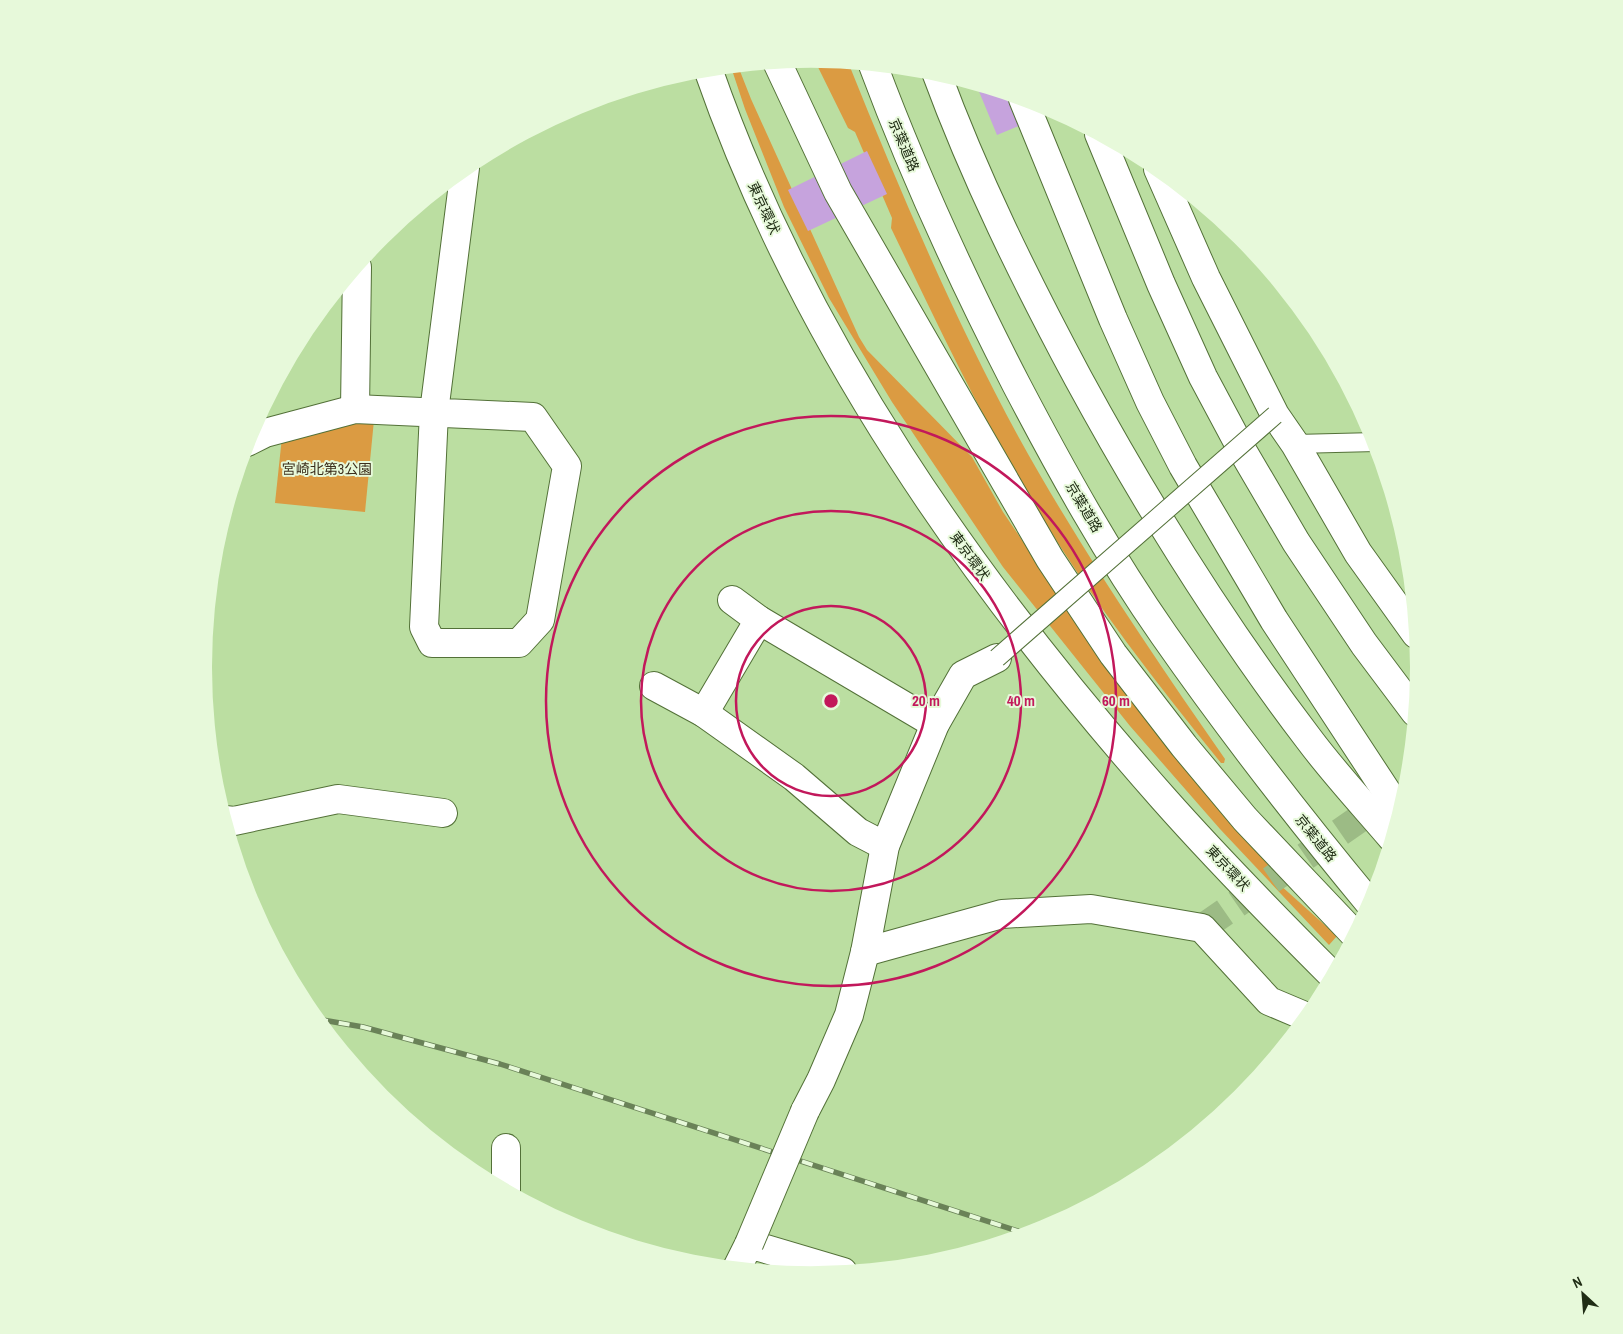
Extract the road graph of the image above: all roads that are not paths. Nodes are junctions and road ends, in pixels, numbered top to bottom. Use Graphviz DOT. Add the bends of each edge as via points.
graph roads {
  1 [pos="780,69"];
  2 [pos="874,71"];
  3 [pos="711,77"];
  4 [pos="939,82"];
  5 [pos="1027,108"];
  6 [pos="1103,143"];
  7 [pos="464,179"];
  8 [pos="1164,182"];
  9 [pos="357,277"];
  10 [pos="355,409"];
  11 [pos="434,412"];
  12 [pos="1275,415"];
  13 [pos="259,436"];
  14 [pos="1367,442"];
  15 [pos="1295,444"];
  16 [pos="732,600"];
  17 [pos="759,620"];
  18 [pos="1410,625"];
  19 [pos="997,658"];
  20 [pos="654,686"];
  21 [pos="1410,705"];
  22 [pos="704,713"];
  23 [pos="935,724"];
  24 [pos="1395,804"];
  25 [pos="444,813"];
  26 [pos="232,821"];
  27 [pos="1388,833"];
  28 [pos="885,846"];
  29 [pos="1365,897"];
  30 [pos="1350,929"];
  31 [pos="865,952"];
  32 [pos="1328,971"];
  33 [pos="1300,1014"];
  34 [pos="506,1148"];
  35 [pos="506,1182"];
  36 [pos="749,1244"];
  37 [pos="740,1262"];
  38 [pos="822,1266"];
  1 -- 30 [label="main road" via="838,192 1050,559 1113,654 1184,746 1245,820"];
  2 -- 29 [label="main road, 京葉道路" via="937,224 1074,492 1163,634 1304,824"];
  3 -- 32 [label="main road, 東京環状" via="747,172 868,407 966,552 1034,643 1122,751 1215,854"];
  4 -- 27 [label="main road" via="1000,228 1105,428 1165,530 1262,676 1309,740"];
  5 -- 24 [label="main road" via="1131,360 1183,466 1274,620"];
  6 -- 21 [label="main road" via="1203,377 1242,450 1296,542 1364,644"];
  7 -- 11 [label="main road"];
  8 -- 12 [label="main road" via="1206,278"];
  9 -- 10 [label="main road"];
  10 -- 11 [label="main road"];
  10 -- 13 [label="main road"];
  11 -- 11 [label="main road" via="424,627 432,643 519,644 540,620 568,466 532,417"];
  12 -- 15 [label="main road"];
  12 -- 19 [label="lane, bridge"];
  14 -- 15 [label="lane"];
  15 -- 18 [label="main road" via="1358,553"];
  16 -- 17 [label="main road"];
  17 -- 22 [label="main road"];
  17 -- 23 [label="main road"];
  19 -- 23 [label="main road" via="964,675"];
  20 -- 22 [label="main road"];
  22 -- 28 [label="main road" via="794,777 858,832"];
  23 -- 28 [label="main road"];
  25 -- 26 [label="main road" via="338,799"];
  28 -- 31 [label="main road"];
  31 -- 33 [label="main road" via="1002,914 1091,909 1202,928 1269,1001"];
  31 -- 36 [label="main road, bridge" via="849,1015"];
  34 -- 35 [label="main road"];
  36 -- 37 [label="main road"];
  36 -- 38 [label="main road"];
}
